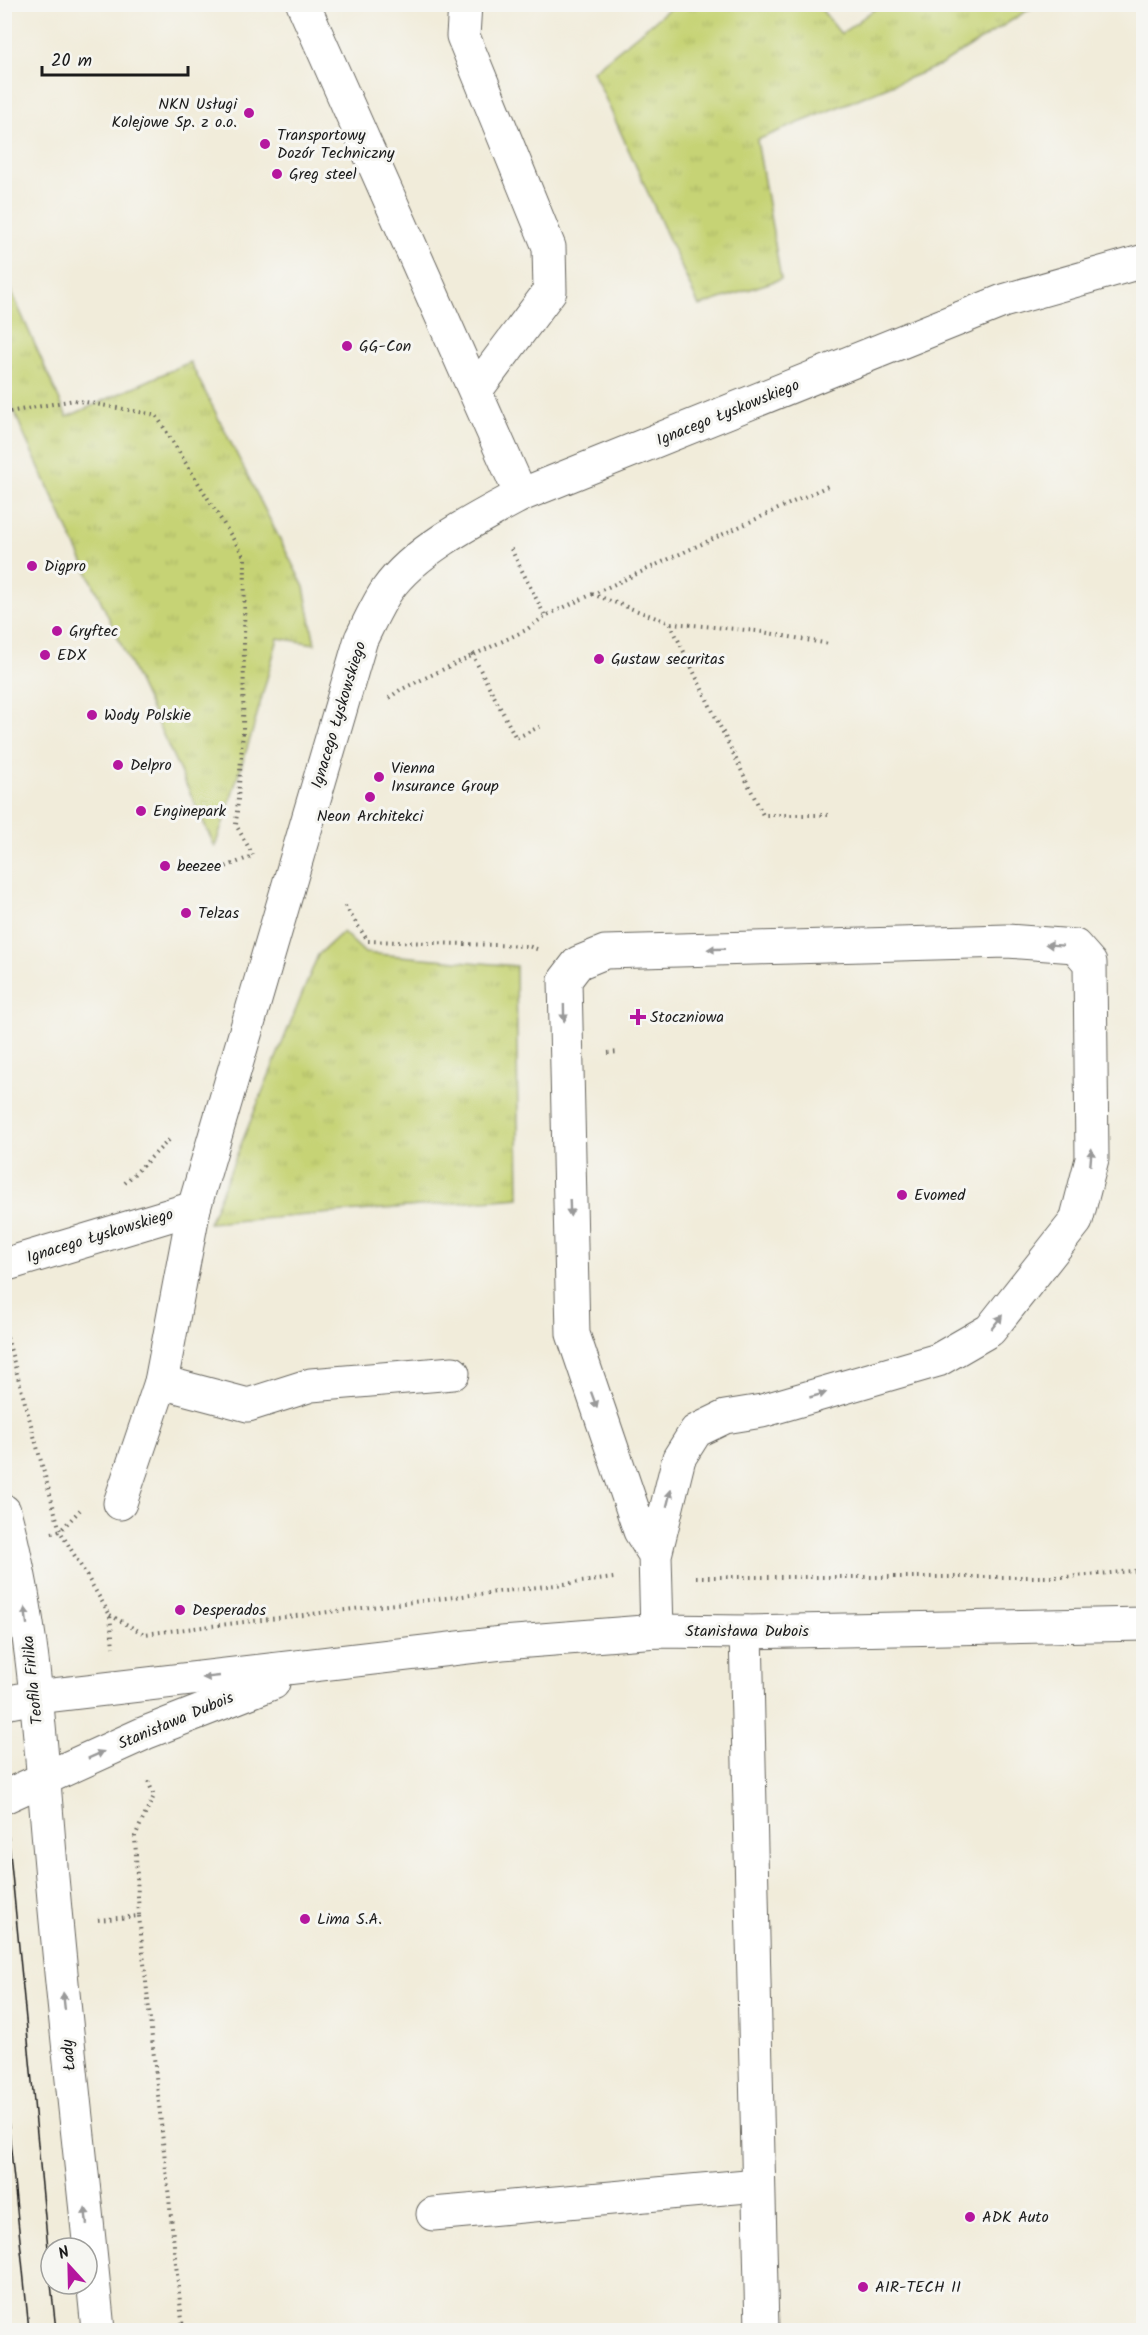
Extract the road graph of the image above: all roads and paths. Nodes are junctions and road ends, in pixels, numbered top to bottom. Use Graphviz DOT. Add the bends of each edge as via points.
graph roads {
  1 [pos="303,4"];
  2 [pos="449,4"];
  3 [pos="464,20"];
  4 [pos="1143,261"];
  5 [pos="476,390"];
  6 [pos="4,413"];
  7 [pos="828,486"];
  8 [pos="521,495"];
  9 [pos="520,565"];
  10 [pos="591,594"];
  11 [pos="545,616"];
  12 [pos="670,623"];
  13 [pos="829,644"];
  14 [pos="481,650"];
  15 [pos="472,654"];
  16 [pos="541,726"];
  17 [pos="832,815"];
  18 [pos="215,871"];
  19 [pos="345,906"];
  20 [pos="578,963"];
  21 [pos="194,1208"];
  22 [pos="4,1265"];
  23 [pos="4,1326"];
  24 [pos="453,1373"];
  25 [pos="161,1382"];
  26 [pos="120,1503"];
  27 [pos="84,1506"];
  28 [pos="4,1511"];
  29 [pos="60,1531"];
  30 [pos="655,1555"];
  31 [pos="110,1615"];
  32 [pos="1143,1624"];
  33 [pos="657,1631"];
  34 [pos="746,1632"];
  35 [pos="353,1661"];
  36 [pos="20,1700"];
  37 [pos="131,1739"];
  38 [pos="43,1779"];
  39 [pos="4,1797"];
  40 [pos="139,1916"];
  41 [pos="113,1919"];
  42 [pos="758,2185"];
  43 [pos="433,2214"];
  44 [pos="98,2331"];
  45 [pos="183,2331"];
  46 [pos="762,2331"];
  1 -- 5 [label="street"];
  2 -- 3 [label="street"];
  3 -- 5 [label="street" via="549,247 550,291"];
  4 -- 8 [label="street, Ignacego Łyskowskiego" via="1003,301"];
  5 -- 8 [label="street"];
  6 -- 18 [label="path" via="74,400 156,415 245,558 243,732 236,825 253,856"];
  7 -- 10 [label="path"];
  8 -- 21 [label="street, Ignacego Łyskowskiego" via="470,522 426,552 388,590 361,639"];
  9 -- 11 [label="path"];
  10 -- 11 [label="path"];
  10 -- 12 [label="path"];
  11 -- 14 [label="path" via="526,630"];
  12 -- 13 [label="path" via="757,631"];
  12 -- 17 [label="path" via="763,815"];
  15 -- 16 [label="path" via="516,738"];
  19 -- 20 [label="path" via="368,941 528,946"];
  20 -- 30 [label="street, one-way" via="565,980 564,1008 573,1334 640,1531"];
  30 -- 20 [label="street, one-way" via="680,1458 696,1431 725,1417 762,1411 938,1360 990,1330 1076,1221 1092,1159 1090,963 1075,946 1007,941 605,952"];
  21 -- 22 [label="street, Ignacego Łyskowskiego"];
  21 -- 25 [label="street"];
  23 -- 29 [label="path"];
  24 -- 25 [label="street" via="311,1385 248,1405"];
  25 -- 26 [label="street"];
  27 -- 29 [label="path"];
  36 -- 28 [label="street, Teofila Firlika, one-way" via="19,1568"];
  29 -- 31 [label="path"];
  30 -- 33 [label="street"];
  32 -- 34 [label="street, Stanisława Dubois"];
  33 -- 34 [label="street, Stanisława Dubois"];
  33 -- 35 [label="street, Stanisława Dubois" via="502,1643"];
  34 -- 42 [label="street"];
  35 -- 36 [label="street, Stanisława Dubois, one-way"];
  35 -- 37 [label="street, Stanisława Dubois" via="278,1681"];
  36 -- 38 [label="street, Teofila Firlika"];
  38 -- 37 [label="street, Stanisława Dubois, one-way"];
  37 -- 40 [label="path" via="154,1796 135,1836"];
  38 -- 39 [label="street, Stanisława Dubois"];
  44 -- 38 [label="street, Łady, one-way"];
  40 -- 41 [label="path"];
  40 -- 45 [label="path"];
  42 -- 43 [label="street"];
  42 -- 46 [label="street"];
}
